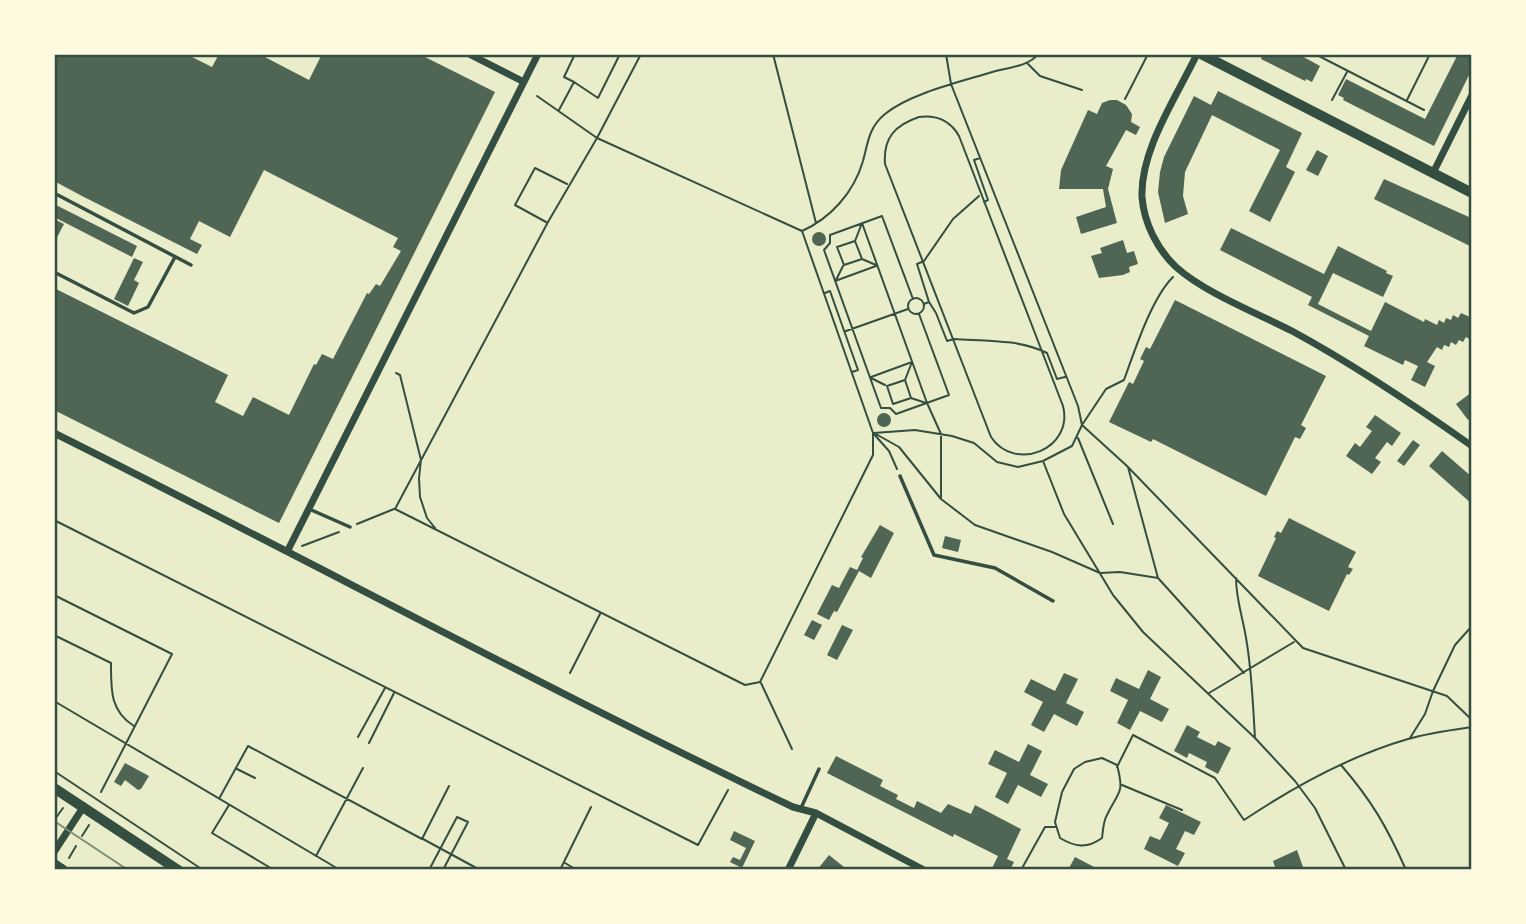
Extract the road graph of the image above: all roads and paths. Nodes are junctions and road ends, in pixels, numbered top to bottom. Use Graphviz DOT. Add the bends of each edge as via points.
graph roads {
  1 [pos="469,54"];
  2 [pos="538,54"];
  3 [pos="575,54"];
  4 [pos="620,54"];
  5 [pos="641,54"];
  6 [pos="773,54"];
  7 [pos="946,54"];
  8 [pos="1038,54"];
  9 [pos="1148,54"];
  10 [pos="1199,54"];
  11 [pos="1315,54"];
  12 [pos="1430,54"];
  13 [pos="1028,63"];
  14 [pos="1348,71"];
  15 [pos="524,82"];
  16 [pos="574,82"];
  17 [pos="951,84"];
  18 [pos="1082,90"];
  19 [pos="1472,95"];
  20 [pos="537,96"];
  21 [pos="1125,99"];
  22 [pos="1332,100"];
  23 [pos="1406,100"];
  24 [pos="1424,110"];
  25 [pos="559,111"];
  26 [pos="597,138"];
  27 [pos="981,157"];
  28 [pos="1433,173"];
  29 [pos="568,184"];
  30 [pos="54,193"];
  31 [pos="1472,193"];
  32 [pos="980,194"];
  33 [pos="983,202"];
  34 [pos="548,222"];
  35 [pos="862,223"];
  36 [pos="817,224"];
  37 [pos="802,231"];
  38 [pos="855,241"];
  39 [pos="830,243"];
  40 [pos="837,247"];
  41 [pos="175,257"];
  42 [pos="862,259"];
  43 [pos="924,261"];
  44 [pos="191,265"];
  45 [pos="844,265"];
  46 [pos="877,265"];
  47 [pos="54,272"];
  48 [pos="1173,278"];
  49 [pos="835,281"];
  50 [pos="824,293"];
  51 [pos="913,299"];
  52 [pos="929,302"];
  53 [pos="924,303"];
  54 [pos="908,309"];
  55 [pos="895,314"];
  56 [pos="919,314"];
  57 [pos="853,329"];
  58 [pos="845,332"];
  59 [pos="954,339"];
  60 [pos="1041,350"];
  61 [pos="912,362"];
  62 [pos="852,372"];
  63 [pos="396,373"];
  64 [pos="870,377"];
  65 [pos="1066,377"];
  66 [pos="905,380"];
  67 [pos="887,386"];
  68 [pos="911,398"];
  69 [pos="927,403"];
  70 [pos="893,404"];
  71 [pos="892,409"];
  72 [pos="1082,425"];
  73 [pos="54,433"];
  74 [pos="873,433"];
  75 [pos="941,435"];
  76 [pos="1077,437"];
  77 [pos="1472,446"];
  78 [pos="421,460"];
  79 [pos="1043,461"];
  80 [pos="1127,466"];
  81 [pos="900,476"];
  82 [pos="940,499"];
  83 [pos="309,509"];
  84 [pos="54,520"];
  85 [pos="1113,524"];
  86 [pos="350,527"];
  87 [pos="439,531"];
  88 [pos="288,550"];
  89 [pos="1100,573"];
  90 [pos="1236,577"];
  91 [pos="1158,578"];
  92 [pos="54,595"];
  93 [pos="1053,601"];
  94 [pos="601,612"];
  95 [pos="1472,626"];
  96 [pos="54,635"];
  97 [pos="1295,641"];
  98 [pos="1251,669"];
  99 [pos="570,673"];
  100 [pos="1244,673"];
  101 [pos="760,682"];
  102 [pos="386,687"];
  103 [pos="1433,691"];
  104 [pos="394,692"];
  105 [pos="1209,693"];
  106 [pos="54,701"];
  107 [pos="1472,720"];
  108 [pos="135,727"];
  109 [pos="1472,727"];
  110 [pos="358,737"];
  111 [pos="1255,738"];
  112 [pos="1409,738"];
  113 [pos="127,744"];
  114 [pos="369,744"];
  115 [pos="792,749"];
  116 [pos="1340,765"];
  117 [pos="1117,767"];
  118 [pos="236,768"];
  119 [pos="362,768"];
  120 [pos="819,769"];
  121 [pos="54,771"];
  122 [pos="255,778"];
  123 [pos="1121,785"];
  124 [pos="1297,785"];
  125 [pos="450,786"];
  126 [pos="54,788"];
  127 [pos="728,790"];
  128 [pos="101,792"];
  129 [pos="219,798"];
  130 [pos="346,798"];
  131 [pos="65,804"];
  132 [pos="229,804"];
  133 [pos="84,806"];
  134 [pos="591,807"];
  135 [pos="802,808"];
  136 [pos="1182,810"];
  137 [pos="816,813"];
  138 [pos="55,819"];
  139 [pos="90,823"];
  140 [pos="1056,827"];
  141 [pos="82,836"];
  142 [pos="422,839"];
  143 [pos="76,846"];
  144 [pos="440,849"];
  145 [pos="54,852"];
  146 [pos="451,854"];
  147 [pos="316,856"];
  148 [pos="564,863"];
  149 [pos="54,864"];
  150 [pos="65,866"];
  151 [pos="476,869"];
  152 [pos="178,870"];
  153 [pos="202,870"];
  154 [pos="274,870"];
  155 [pos="340,870"];
  156 [pos="429,870"];
  157 [pos="443,870"];
  158 [pos="480,870"];
  159 [pos="560,870"];
  160 [pos="577,870"];
  161 [pos="788,870"];
  162 [pos="924,870"];
  163 [pos="1021,870"];
  164 [pos="1346,870"];
  165 [pos="1406,870"];
  1 -- 15 [label="street"];
  2 -- 15 [label="street"];
  3 -- 16 [label="path" via="564,77"];
  4 -- 16 [label="path" via="598,98"];
  5 -- 26 [label="path"];
  6 -- 36 [label="path"];
  7 -- 17 [label="path"];
  8 -- 13 [label="path"];
  9 -- 21 [label="path"];
  10 -- 28 [label="main road"];
  10 -- 77 [label="street" via="1155,139 1144,172 1146,220 1163,252 1189,276 1368,376"];
  11 -- 14 [label="path"];
  12 -- 23 [label="path"];
  13 -- 17 [label="path"];
  13 -- 18 [label="path" via="1040,76"];
  14 -- 22 [label="path"];
  14 -- 23 [label="path"];
  15 -- 83 [label="street"];
  16 -- 25 [label="path"];
  17 -- 27 [label="path"];
  17 -- 36 [label="path" via="903,103 877,121 850,188"];
  19 -- 28 [label="street"];
  20 -- 25 [label="path"];
  23 -- 24 [label="path"];
  25 -- 26 [label="path"];
  26 -- 29 [label="path"];
  26 -- 37 [label="path"];
  27 -- 33 [label="path" via="974,160 988,200"];
  27 -- 65 [label="path"];
  28 -- 31 [label="main road"];
  29 -- 34 [label="path"];
  29 -- 34 [label="path" via="535,168 515,205"];
  30 -- 41 [label="lane"];
  32 -- 33 [label="path"];
  32 -- 43 [label="path" via="953,219"];
  32 -- 43 [label="path" via="959,136 950,124 935,117 919,117 899,125 886,143 886,164"];
  33 -- 60 [label="path"];
  34 -- 78 [label="path"];
  35 -- 38 [label="path"];
  35 -- 39 [label="path" via="830,235"];
  35 -- 46 [label="path"];
  35 -- 51 [label="path" via="882,216"];
  36 -- 37 [label="path"];
  37 -- 50 [label="path"];
  38 -- 40 [label="path"];
  38 -- 42 [label="path"];
  39 -- 40 [label="path"];
  39 -- 49 [label="path" via="824,250"];
  40 -- 45 [label="path"];
  41 -- 44 [label="lane"];
  41 -- 47 [label="lane" via="148,307 134,313"];
  42 -- 45 [label="path"];
  42 -- 46 [label="path"];
  43 -- 52 [label="path" via="917,264"];
  43 -- 59 [label="path"];
  45 -- 49 [label="path"];
  46 -- 49 [label="path"];
  46 -- 55 [label="path"];
  48 -- 72 [label="path" via="1140,336 1124,380 1106,389"];
  49 -- 57 [label="path"];
  50 -- 58 [label="path" via="830,291"];
  50 -- 62 [label="path"];
  51 -- 53 [label="path"];
  51 -- 54 [label="path"];
  52 -- 53 [label="path"];
  52 -- 59 [label="path" via="947,341"];
  53 -- 56 [label="path"];
  54 -- 55 [label="path"];
  54 -- 56 [label="path"];
  55 -- 57 [label="path"];
  55 -- 61 [label="path"];
  56 -- 69 [label="path" via="949,395"];
  57 -- 58 [label="path"];
  57 -- 64 [label="path"];
  58 -- 62 [label="path" via="858,370"];
  59 -- 60 [label="path" via="1014,343"];
  59 -- 60 [label="path" via="991,437 1001,449 1019,455 1052,445 1065,422"];
  60 -- 65 [label="path" via="1047,353 1057,379"];
  61 -- 64 [label="path"];
  61 -- 66 [label="path"];
  61 -- 69 [label="path"];
  62 -- 74 [label="path"];
  63 -- 78 [label="path"];
  64 -- 67 [label="path"];
  64 -- 71 [label="path" via="881,408"];
  65 -- 72 [label="path"];
  66 -- 67 [label="path"];
  66 -- 68 [label="path"];
  67 -- 70 [label="path"];
  68 -- 69 [label="path"];
  68 -- 70 [label="path"];
  69 -- 71 [label="path" via="897,414"];
  69 -- 75 [label="path"];
  70 -- 71 [label="path"];
  72 -- 76 [label="path"];
  72 -- 80 [label="path"];
  73 -- 88 [label="street"];
  74 -- 75 [label="path" via="915,429"];
  74 -- 81 [label="path" via="889,451"];
  74 -- 82 [label="path" via="899,447"];
  74 -- 101 [label="path" via="873,455"];
  75 -- 79 [label="path" via="974,443 997,462 1018,467"];
  75 -- 82 [label="path"];
  76 -- 79 [label="path" via="1072,446"];
  76 -- 85 [label="path"];
  78 -- 87 [label="path" via="420,497 426,518"];
  78 -- 87 [label="path" via="396,509"];
  79 -- 89 [label="path" via="1064,514"];
  80 -- 90 [label="path"];
  80 -- 91 [label="path"];
  81 -- 93 [label="lane" via="933,555 995,568"];
  82 -- 89 [label="path" via="975,525"];
  83 -- 86 [label="lane"];
  83 -- 88 [label="street"];
  84 -- 102 [label="path"];
  87 -- 94 [label="path"];
  88 -- 135 [label="street" via="560,692"];
  89 -- 91 [label="path"];
  89 -- 105 [label="path" via="1143,632"];
  90 -- 97 [label="path"];
  90 -- 98 [label="path"];
  91 -- 100 [label="path"];
  92 -- 108 [label="path" via="172,654"];
  94 -- 99 [label="path"];
  94 -- 101 [label="path" via="745,685"];
  95 -- 103 [label="path" via="1455,645"];
  96 -- 108 [label="path" via="111,663 116,708 121,718"];
  97 -- 98 [label="path"];
  97 -- 103 [label="path" via="1303,648"];
  98 -- 100 [label="path"];
  98 -- 111 [label="path"];
  100 -- 105 [label="path"];
  101 -- 115 [label="path"];
  102 -- 104 [label="path"];
  102 -- 110 [label="path"];
  103 -- 107 [label="path" via="1447,696"];
  103 -- 112 [label="path"];
  104 -- 114 [label="path"];
  104 -- 127 [label="path" via="698,845"];
  105 -- 111 [label="path"];
  106 -- 113 [label="path"];
  108 -- 113 [label="path"];
  109 -- 112 [label="path"];
  111 -- 124 [label="path"];
  112 -- 116 [label="path"];
  113 -- 128 [label="path"];
  113 -- 129 [label="path"];
  116 -- 124 [label="path"];
  116 -- 165 [label="path" via="1382,819"];
  117 -- 123 [label="path"];
  117 -- 124 [label="path" via="1133,734 1215,778 1244,820"];
  117 -- 140 [label="path" via="1102,758 1074,769 1062,792"];
  118 -- 122 [label="path"];
  118 -- 129 [label="path"];
  118 -- 130 [label="path" via="248,746"];
  119 -- 130 [label="path"];
  120 -- 135 [label="lane"];
  121 -- 153 [label="path"];
  123 -- 136 [label="path"];
  123 -- 140 [label="path" via="1119,798 1106,816 1102,838 1092,845 1074,846 1060,838"];
  124 -- 164 [label="path" via="1315,808"];
  125 -- 142 [label="path"];
  126 -- 133 [label="main road"];
  129 -- 132 [label="path"];
  130 -- 142 [label="path"];
  130 -- 147 [label="path"];
  131 -- 138 [label="path"];
  132 -- 147 [label="path"];
  132 -- 154 [label="path" via="212,833"];
  133 -- 145 [label="street"];
  133 -- 152 [label="main road"];
  134 -- 148 [label="path"];
  135 -- 137 [label="street"];
  137 -- 161 [label="street"];
  137 -- 162 [label="street"];
  139 -- 141 [label="path"];
  140 -- 163 [label="path" via="1045,827"];
  142 -- 144 [label="path"];
  143 -- 150 [label="path"];
  144 -- 146 [label="path"];
  144 -- 146 [label="path" via="457,817 468,822"];
  144 -- 156 [label="path"];
  146 -- 151 [label="path"];
  146 -- 157 [label="path"];
  147 -- 155 [label="path"];
  148 -- 159 [label="path"];
  148 -- 160 [label="path"];
  149 -- 150 [label="main road"];
  151 -- 158 [label="path"];
}
